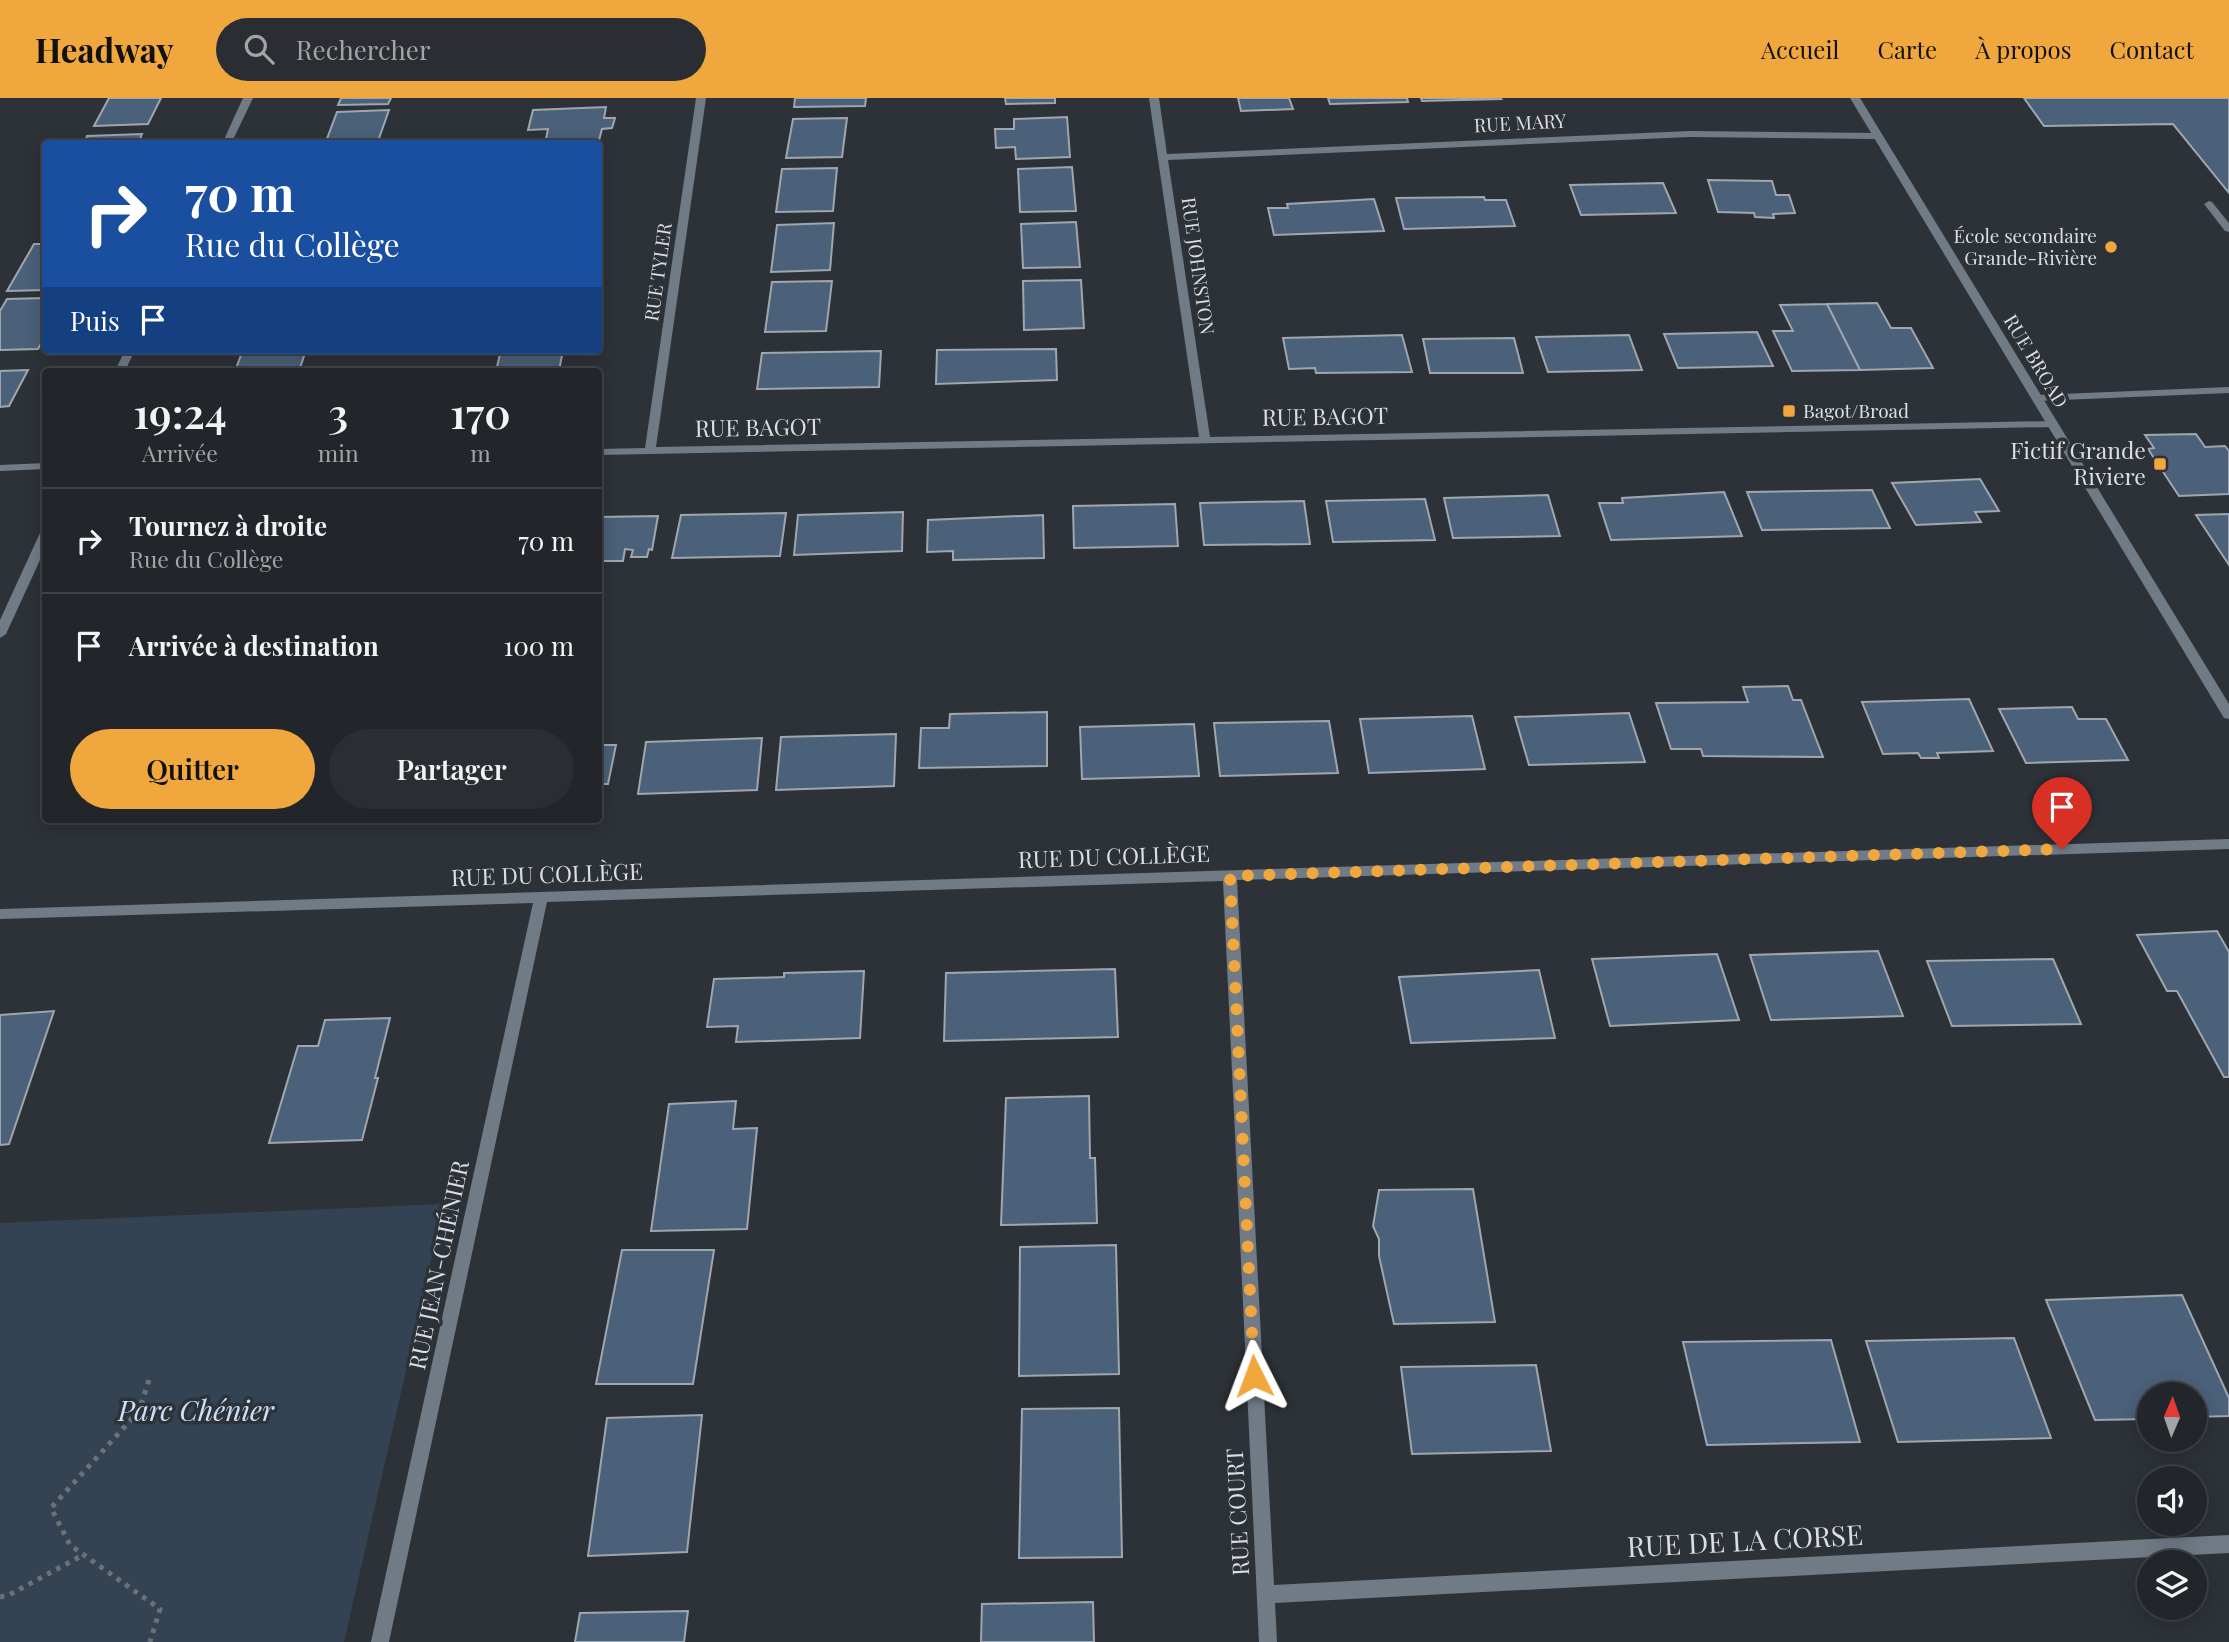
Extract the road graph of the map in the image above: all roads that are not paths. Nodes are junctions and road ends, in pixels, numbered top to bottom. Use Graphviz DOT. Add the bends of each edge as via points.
graph roads {
  1 [pos="248,98"];
  2 [pos="701,98"];
  3 [pos="1154,98"];
  4 [pos="1855,98"];
  5 [pos="1878,136"];
  6 [pos="228,140"];
  7 [pos="1165,157"];
  8 [pos="2209,204"];
  9 [pos="2229,229"];
  10 [pos="2229,390"];
  11 [pos="2037,398"];
  12 [pos="2052,424"];
  13 [pos="1205,440"];
  14 [pos="650,451"];
  15 [pos="602,452"];
  16 [pos="42,466"];
  17 [pos="0,468"];
  18 [pos="42,542"];
  19 [pos="0,634"];
  20 [pos="2229,715"];
  21 [pos="2229,844"];
  22 [pos="1230,876"];
  23 [pos="541,898"];
  24 [pos="0,915"];
  25 [pos="2229,1544"];
  26 [pos="1265,1595"];
  27 [pos="380,1642"];
  28 [pos="1268,1642"];
  1 -- 6 [label="street"];
  2 -- 14 [label="street, RUE TYLER"];
  3 -- 7 [label="street, RUE JOHNSTON"];
  4 -- 5 [label="street, RUE BROAD"];
  5 -- 7 [label="street, RUE MARY" via="1690,134"];
  5 -- 11 [label="street, RUE BROAD"];
  7 -- 13 [label="street, RUE JOHNSTON"];
  8 -- 9 [label="street"];
  10 -- 11 [label="street"];
  11 -- 12 [label="street, RUE BROAD"];
  12 -- 13 [label="street, RUE BAGOT"];
  12 -- 20 [label="street, RUE BROAD"];
  13 -- 14 [label="street, RUE BAGOT"];
  14 -- 15 [label="street, RUE BAGOT"];
  16 -- 17 [label="street"];
  18 -- 19 [label="street"];
  21 -- 22 [label="street, RUE DU COLLÈGE"];
  22 -- 23 [label="street, RUE DU COLLÈGE"];
  22 -- 26 [label="street, RUE COURT"];
  23 -- 24 [label="street, RUE DU COLLÈGE"];
  23 -- 27 [label="street, RUE JEAN-CHÉNIER"];
  25 -- 26 [label="street, RUE DE LA CORSE"];
  26 -- 28 [label="street, RUE COURT"];
}
